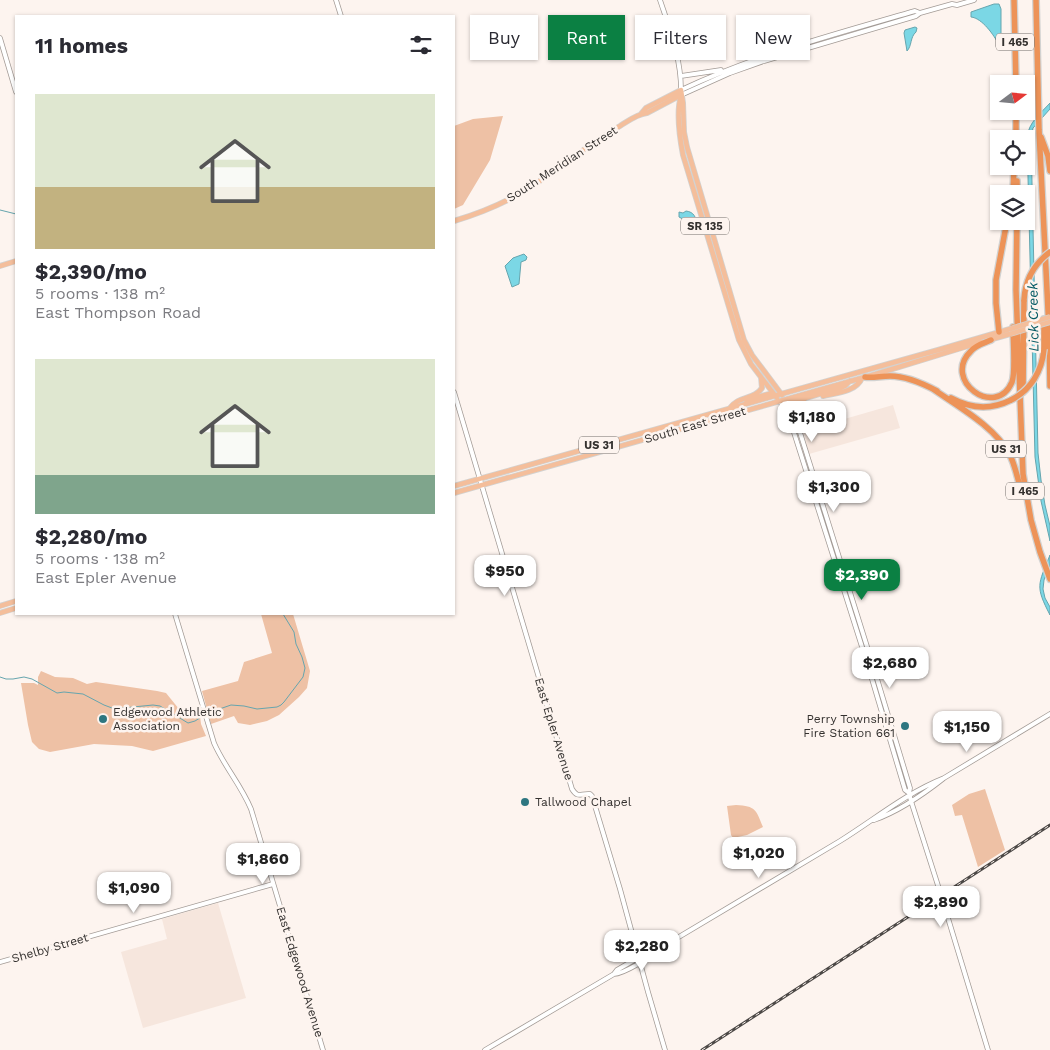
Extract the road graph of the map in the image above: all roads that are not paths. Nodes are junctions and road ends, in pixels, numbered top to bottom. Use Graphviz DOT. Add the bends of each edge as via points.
graph roads {
  1 [pos="336,0"];
  2 [pos="660,0"];
  3 [pos="974,0"];
  4 [pos="1014,0"];
  5 [pos="1036,0"];
  6 [pos="954,2"];
  7 [pos="920,13"];
  8 [pos="340,15"];
  9 [pos="0,38"];
  10 [pos="724,70"];
  11 [pos="1016,75"];
  12 [pos="681,76"];
  13 [pos="15,89"];
  14 [pos="681,92"];
  15 [pos="1039,130"];
  16 [pos="1050,171"];
  17 [pos="455,221"];
  18 [pos="1005,230"];
  19 [pos="1018,230"];
  20 [pos="1050,252"];
  21 [pos="15,261"];
  22 [pos="0,266"];
  23 [pos="1047,287"];
  24 [pos="1016,290"];
  25 [pos="1050,300"];
  26 [pos="1050,317"];
  27 [pos="1050,322"];
  28 [pos="1049,330"];
  29 [pos="1010,331"];
  30 [pos="999,332"];
  31 [pos="991,340"];
  32 [pos="872,368"];
  33 [pos="760,376"];
  34 [pos="863,378"];
  35 [pos="851,381"];
  36 [pos="775,386"];
  37 [pos="1050,386"];
  38 [pos="933,389"];
  39 [pos="775,394"];
  40 [pos="782,394"];
  41 [pos="455,395"];
  42 [pos="784,401"];
  43 [pos="744,404"];
  44 [pos="729,409"];
  45 [pos="785,409"];
  46 [pos="722,418"];
  47 [pos="795,418"];
  48 [pos="1021,442"];
  49 [pos="480,479"];
  50 [pos="455,486"];
  51 [pos="482,486"];
  52 [pos="455,493"];
  53 [pos="1036,539"];
  54 [pos="836,558"];
  55 [pos="1050,579"];
  56 [pos="15,601"];
  57 [pos="0,606"];
  58 [pos="15,608"];
  59 [pos="0,612"];
  60 [pos="175,615"];
  61 [pos="1050,714"];
  62 [pos="944,778"];
  63 [pos="909,794"];
  64 [pos="911,801"];
  65 [pos="870,822"];
  66 [pos="273,884"];
  67 [pos="657,950"];
  68 [pos="639,957"];
  69 [pos="0,962"];
  70 [pos="640,962"];
  71 [pos="614,974"];
  72 [pos="323,1050"];
  73 [pos="485,1050"];
  74 [pos="666,1050"];
  75 [pos="988,1050"];
  1 -- 8 [label="main road"];
  2 -- 12 [label="main road" via="677,52"];
  3 -- 6 [label="main road, South Meridian Street" via="957,5"];
  4 -- 11 [label="highway, I 465"];
  5 -- 15 [label="highway, I 465"];
  6 -- 7 [label="main road, South Meridian Street"];
  7 -- 10 [label="main road, South Meridian Street" via="914,11"];
  7 -- 14 [label="main road, South Meridian Street" via="764,61"];
  9 -- 13 [label="main road"];
  10 -- 12 [label="main road, South Meridian Street"];
  10 -- 14 [label="main road, South Meridian Street"];
  12 -- 14 [label="main road"];
  14 -- 17 [label="main road, South Meridian Street" via="600,138 520,193"];
  14 -- 33 [label="main road, SR 135" via="679,130 683,155 739,340"];
  14 -- 36 [label="main road, SR 135" via="687,147 742,335"];
  15 -- 16 [label="highway"];
  15 -- 23 [label="highway, I 465"];
  18 -- 30 [label="highway" via="996,280"];
  19 -- 24 [label="highway, I 465"];
  20 -- 48 [label="highway, bridge" via="1031,274 1024,300"];
  21 -- 22 [label="main road"];
  23 -- 28 [label="highway, I 465"];
  23 -- 38 [label="highway, bridge" via="1041,364 1033,382 1024,391 996,406 976,407"];
  24 -- 31 [label="highway" via="1013,378 1002,394 987,397 968,387 963,367 971,350"];
  24 -- 48 [label="highway, I 465"];
  25 -- 28 [label="highway"];
  26 -- 29 [label="main road, South East Street / US 31, bridge"];
  27 -- 29 [label="main road, South East Street, bridge"];
  28 -- 37 [label="highway, I 465"];
  29 -- 30 [label="main road, South East Street / US 31"];
  29 -- 31 [label="main road, South East Street"];
  30 -- 32 [label="main road, South East Street / US 31"];
  31 -- 34 [label="main road, South East Street"];
  32 -- 35 [label="main road"];
  32 -- 40 [label="main road, South East Street / US 31"];
  33 -- 39 [label="main road, SR 135"];
  33 -- 44 [label="main road" via="762,386 759,392 737,400"];
  34 -- 35 [label="main road, South East Street / US 31"];
  34 -- 38 [label="highway, US 31" via="902,377"];
  34 -- 47 [label="main road" via="853,388 800,402 795,408"];
  35 -- 42 [label="main road, South East Street / US 31"];
  36 -- 39 [label="main road"];
  36 -- 40 [label="main road, SR 135"];
  38 -- 53 [label="highway, US 31" via="990,430 1000,441 1017,473 1028,522"];
  39 -- 40 [label="main road, South East Street / US 31"];
  39 -- 42 [label="main road, SR 135"];
  39 -- 43 [label="main road, South East Street / US 31"];
  40 -- 42 [label="main road, SR 135"];
  41 -- 49 [label="main road, East Epler Avenue"];
  42 -- 45 [label="main road"];
  42 -- 46 [label="main road, South East Street / US 31"];
  42 -- 47 [label="main road"];
  43 -- 44 [label="main road, South East Street / US 31"];
  43 -- 46 [label="main road"];
  44 -- 49 [label="main road, South East Street / US 31"];
  45 -- 54 [label="main road"];
  46 -- 51 [label="main road, South East Street / US 31"];
  47 -- 54 [label="main road"];
  48 -- 53 [label="highway, I 465" via="1024,486"];
  49 -- 50 [label="main road, South East Street / US 31"];
  49 -- 51 [label="main road, East Epler Avenue"];
  51 -- 52 [label="main road, South East Street / US 31"];
  51 -- 68 [label="main road, East Epler Avenue" via="572,789 575,794 592,796"];
  53 -- 55 [label="highway, I 465"];
  54 -- 63 [label="main road" via="901,758"];
  56 -- 57 [label="main road"];
  58 -- 59 [label="main road"];
  60 -- 66 [label="main road, East Edgewood Avenue" via="218,752 249,804"];
  61 -- 62 [label="main road"];
  62 -- 63 [label="main road"];
  62 -- 64 [label="main road"];
  63 -- 64 [label="main road"];
  63 -- 65 [label="main road"];
  64 -- 65 [label="main road"];
  64 -- 75 [label="main road"];
  65 -- 67 [label="main road"];
  66 -- 69 [label="main road, Shelby Street"];
  66 -- 72 [label="main road, East Edgewood Avenue"];
  67 -- 68 [label="main road"];
  67 -- 70 [label="main road"];
  68 -- 70 [label="main road, East Epler Avenue"];
  68 -- 71 [label="main road"];
  70 -- 71 [label="main road"];
  70 -- 74 [label="main road, East Epler Avenue"];
  71 -- 73 [label="main road"];
}
